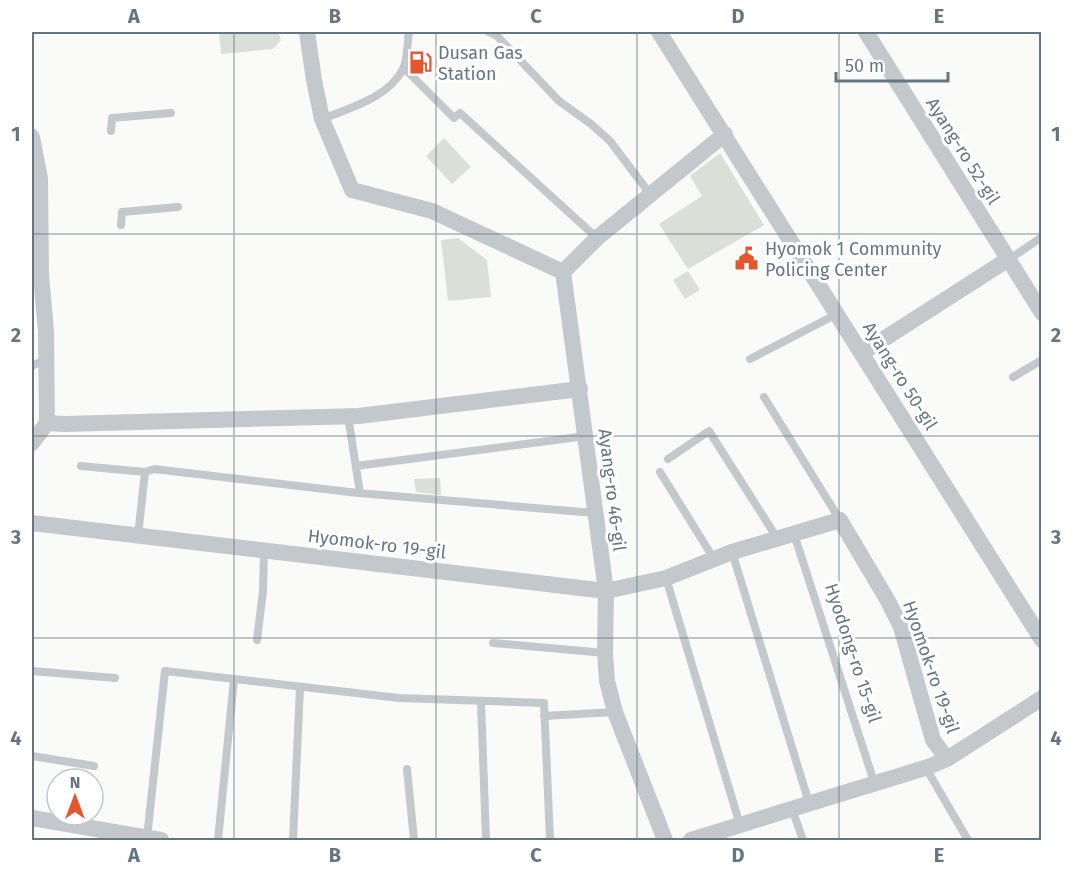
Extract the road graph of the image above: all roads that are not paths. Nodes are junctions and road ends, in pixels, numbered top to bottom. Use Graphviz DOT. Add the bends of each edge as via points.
graph roads {
  1 [pos="307,32"];
  2 [pos="408,32"];
  3 [pos="489,32"];
  4 [pos="659,32"];
  5 [pos="866,32"];
  6 [pos="404,68"];
  7 [pos="171,113"];
  8 [pos="322,119"];
  9 [pos="111,131"];
  10 [pos="725,134"];
  11 [pos="32,137"];
  12 [pos="650,194"];
  13 [pos="178,207"];
  14 [pos="121,225"];
  15 [pos="1041,237"];
  16 [pos="597,238"];
  17 [pos="1007,260"];
  18 [pos="563,272"];
  19 [pos="837,313"];
  20 [pos="1041,313"];
  21 [pos="862,353"];
  22 [pos="750,359"];
  23 [pos="1041,360"];
  24 [pos="39,363"];
  25 [pos="1013,377"];
  26 [pos="580,389"];
  27 [pos="764,397"];
  28 [pos="32,405"];
  29 [pos="348,416"];
  30 [pos="47,423"];
  31 [pos="586,436"];
  32 [pos="32,443"];
  33 [pos="668,459"];
  34 [pos="81,466"];
  35 [pos="356,466"];
  36 [pos="145,472"];
  37 [pos="660,472"];
  38 [pos="360,493"];
  39 [pos="595,513"];
  40 [pos="840,520"];
  41 [pos="32,523"];
  42 [pos="794,534"];
  43 [pos="138,536"];
  44 [pos="777,538"];
  45 [pos="264,550"];
  46 [pos="732,552"];
  47 [pos="714,559"];
  48 [pos="666,579"];
  49 [pos="606,591"];
  50 [pos="257,640"];
  51 [pos="1041,640"];
  52 [pos="493,643"];
  53 [pos="605,653"];
  54 [pos="32,671"];
  55 [pos="115,678"];
  56 [pos="234,679"];
  57 [pos="300,687"];
  58 [pos="1041,698"];
  59 [pos="481,701"];
  60 [pos="615,712"];
  61 [pos="544,716"];
  62 [pos="32,756"];
  63 [pos="947,759"];
  64 [pos="94,766"];
  65 [pos="928,767"];
  66 [pos="407,769"];
  67 [pos="875,785"];
  68 [pos="809,803"];
  69 [pos="792,809"];
  70 [pos="32,818"];
  71 [pos="740,825"];
  72 [pos="154,839"];
  73 [pos="218,840"];
  74 [pos="293,840"];
  75 [pos="414,840"];
  76 [pos="486,840"];
  77 [pos="550,840"];
  78 [pos="665,840"];
  79 [pos="691,840"];
  80 [pos="803,840"];
  81 [pos="968,840"];
  1 -- 8 [label="street"];
  2 -- 6 [label="lane"];
  3 -- 12 [label="lane" via="559,101 610,141"];
  4 -- 10 [label="street, Ayang-ro 50-gil"];
  5 -- 17 [label="street, Ayang-ro 52-gil"];
  6 -- 8 [label="lane" via="389,87"];
  6 -- 16 [label="lane" via="454,118 460,113"];
  7 -- 9 [label="lane" via="111,118"];
  8 -- 18 [label="street" via="352,190 432,211"];
  10 -- 12 [label="street"];
  10 -- 19 [label="street, Ayang-ro 50-gil"];
  11 -- 24 [label="street" via="40,178 46,331"];
  12 -- 16 [label="street"];
  13 -- 14 [label="lane" via="122,212"];
  15 -- 17 [label="lane"];
  16 -- 18 [label="street"];
  17 -- 20 [label="street, Ayang-ro 52-gil"];
  17 -- 21 [label="street"];
  18 -- 26 [label="street, Ayang-ro 46-gil"];
  19 -- 21 [label="street, Ayang-ro 50-gil"];
  19 -- 22 [label="lane"];
  21 -- 51 [label="street, Ayang-ro 50-gil"];
  23 -- 25 [label="lane"];
  24 -- 30 [label="street"];
  26 -- 29 [label="street"];
  26 -- 31 [label="street, Ayang-ro 46-gil"];
  27 -- 40 [label="lane"];
  28 -- 30 [label="street"];
  29 -- 30 [label="street"];
  29 -- 35 [label="lane"];
  30 -- 32 [label="street"];
  31 -- 35 [label="lane"];
  31 -- 39 [label="street, Ayang-ro 46-gil"];
  33 -- 44 [label="lane" via="709,431"];
  34 -- 36 [label="lane"];
  35 -- 38 [label="lane"];
  36 -- 38 [label="lane" via="154,469"];
  36 -- 43 [label="lane"];
  37 -- 47 [label="lane"];
  38 -- 39 [label="lane"];
  39 -- 49 [label="street, Ayang-ro 46-gil"];
  40 -- 42 [label="street, Hyomok-ro 19-gil"];
  40 -- 63 [label="street, Hyomok-ro 19-gil" via="901,627 933,740"];
  41 -- 43 [label="street, Hyomok-ro 19-gil"];
  42 -- 44 [label="street, Hyomok-ro 19-gil"];
  42 -- 67 [label="lane, Hyodong-ro 15-gil"];
  43 -- 45 [label="street, Hyomok-ro 19-gil"];
  44 -- 46 [label="street, Hyomok-ro 19-gil"];
  45 -- 49 [label="street, Hyomok-ro 19-gil"];
  45 -- 50 [label="lane"];
  46 -- 47 [label="street, Hyomok-ro 19-gil"];
  46 -- 68 [label="lane"];
  47 -- 48 [label="street, Hyomok-ro 19-gil"];
  48 -- 49 [label="street, Hyomok-ro 19-gil"];
  48 -- 71 [label="lane"];
  49 -- 53 [label="street, Ayang-ro 46-gil"];
  52 -- 53 [label="lane"];
  53 -- 60 [label="street, Ayang-ro 46-gil"];
  54 -- 55 [label="lane"];
  56 -- 57 [label="lane"];
  56 -- 72 [label="lane" via="165,671"];
  56 -- 73 [label="lane"];
  57 -- 59 [label="lane" via="399,698"];
  57 -- 74 [label="lane"];
  58 -- 63 [label="street"];
  59 -- 61 [label="lane" via="544,703"];
  59 -- 76 [label="lane"];
  60 -- 61 [label="lane"];
  60 -- 78 [label="street, Ayang-ro 46-gil"];
  61 -- 77 [label="lane"];
  62 -- 64 [label="lane"];
  63 -- 65 [label="street"];
  65 -- 67 [label="street"];
  65 -- 81 [label="lane"];
  66 -- 75 [label="lane"];
  67 -- 68 [label="street"];
  68 -- 69 [label="street"];
  69 -- 71 [label="street"];
  69 -- 80 [label="lane"];
  70 -- 72 [label="street"];
  71 -- 79 [label="street"];
}
